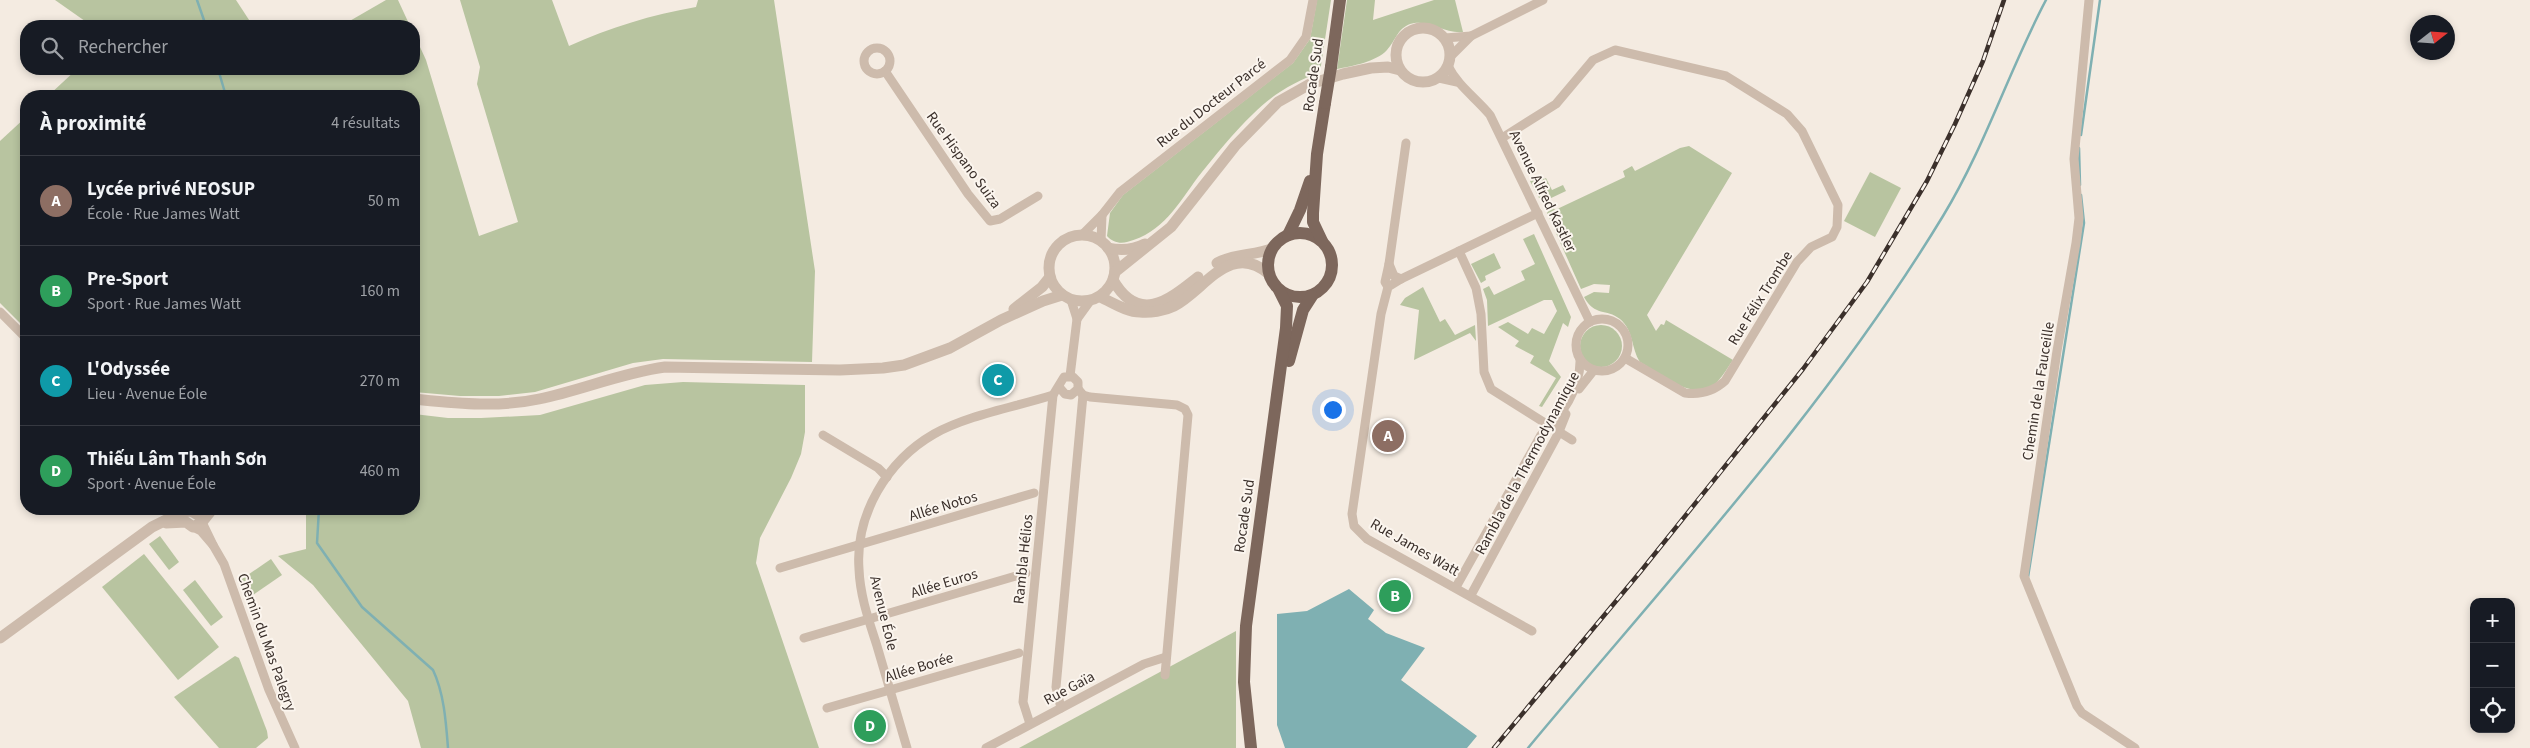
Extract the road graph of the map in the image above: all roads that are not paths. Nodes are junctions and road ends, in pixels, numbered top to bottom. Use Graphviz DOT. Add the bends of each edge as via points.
graph roads {
  1 [pos="1313,0"];
  2 [pos="1340,0"];
  3 [pos="1543,0"];
  4 [pos="2089,0"];
  5 [pos="1471,36"];
  6 [pos="1445,38"];
  7 [pos="1396,50"];
  8 [pos="1449,61"];
  9 [pos="1371,68"];
  10 [pos="1400,70"];
  11 [pos="885,71"];
  12 [pos="1438,78"];
  13 [pos="1458,82"];
  14 [pos="1502,138"];
  15 [pos="1406,143"];
  16 [pos="1317,154"];
  17 [pos="1038,196"];
  18 [pos="1538,213"];
  19 [pos="1102,215"];
  20 [pos="1082,235"];
  21 [pos="1288,235"];
  22 [pos="1158,238"];
  23 [pos="1322,241"];
  24 [pos="1105,244"];
  25 [pos="1273,248"];
  26 [pos="1460,251"];
  27 [pos="1389,264"];
  28 [pos="1269,274"];
  29 [pos="1114,276"];
  30 [pos="1050,277"];
  31 [pos="1401,278"];
  32 [pos="1388,287"];
  33 [pos="1279,290"];
  34 [pos="1312,296"];
  35 [pos="1067,298"];
  36 [pos="1095,299"];
  37 [pos="0,312"];
  38 [pos="1078,319"];
  39 [pos="1002,320"];
  40 [pos="1590,322"];
  41 [pos="20,332"];
  42 [pos="1625,358"];
  43 [pos="1580,359"];
  44 [pos="1594,370"];
  45 [pos="1070,376"];
  46 [pos="1059,387"];
  47 [pos="1081,392"];
  48 [pos="1053,395"];
  49 [pos="420,400"];
  50 [pos="1550,427"];
  51 [pos="1558,434"];
  52 [pos="823,435"];
  53 [pos="1572,440"];
  54 [pos="887,477"];
  55 [pos="1034,493"];
  56 [pos="192,515"];
  57 [pos="860,545"];
  58 [pos="780,568"];
  59 [pos="1026,574"];
  60 [pos="1456,587"];
  61 [pos="1471,595"];
  62 [pos="869,619"];
  63 [pos="1532,631"];
  64 [pos="0,638"];
  65 [pos="804,638"];
  66 [pos="1019,652"];
  67 [pos="1166,658"];
  68 [pos="1165,675"];
  69 [pos="890,690"];
  70 [pos="827,708"];
  71 [pos="1061,708"];
  72 [pos="1030,724"];
  73 [pos="295,748"];
  74 [pos="908,748"];
  75 [pos="986,748"];
  76 [pos="1251,748"];
  77 [pos="1257,748"];
  78 [pos="2135,748"];
  1 -- 19 [label="street, Rue du Docteur Parcé" via="1306,37 1290,60 1120,192"];
  2 -- 16 [label="main road, Rocade Sud, bridge"];
  3 -- 5 [label="street"];
  4 -- 78 [label="street, Chemin de la Fauceille" via="2074,159 2078,226 2024,576 2077,706 2082,713"];
  5 -- 6 [label="street"];
  5 -- 8 [label="street"];
  6 -- 7 [label="street" via="1430,28 1412,30 1405,34"];
  6 -- 8 [label="street"];
  7 -- 9 [label="street"];
  7 -- 10 [label="street"];
  8 -- 12 [label="street"];
  8 -- 13 [label="street"];
  9 -- 10 [label="street"];
  9 -- 22 [label="street" via="1310,84 1278,102 1241,139 1182,215"];
  10 -- 12 [label="street" via="1417,82"];
  11 -- 17 [label="street, Rue Hispano Suiza" via="968,194 990,221 1000,219"];
  12 -- 13 [label="street"];
  13 -- 14 [label="street, Avenue Alfred Kastler" via="1490,115"];
  14 -- 18 [label="street, Avenue Alfred Kastler"];
  14 -- 42 [label="street, Rue Félix Trombe" via="1556,104 1593,60 1615,50 1726,76 1787,114 1802,130 1838,205 1837,227 1832,237 1811,247 1797,262 1725,381 1717,388 1696,395 1685,393"];
  15 -- 27 [label="street"];
  16 -- 21 [label="main road, Rocade Sud" via="1303,203"];
  16 -- 23 [label="main road, Rocade Sud" via="1313,222"];
  18 -- 26 [label="street"];
  18 -- 40 [label="street, Avenue Alfred Kastler"];
  19 -- 20 [label="street, Rue du Docteur Parcé"];
  19 -- 24 [label="street"];
  20 -- 24 [label="street"];
  20 -- 30 [label="street" via="1069,237 1056,247 1048,266"];
  21 -- 23 [label="main road" via="1306,233"];
  21 -- 25 [label="main road"];
  22 -- 24 [label="street" via="1136,248 1118,251"];
  22 -- 29 [label="street"];
  23 -- 34 [label="main road" via="1333,260 1332,271 1328,282"];
  24 -- 29 [label="street" via="1115,264"];
  25 -- 28 [label="main road"];
  25 -- 29 [label="street" via="1224,260 1168,301 1152,305 1128,300"];
  26 -- 31 [label="street"];
  26 -- 50 [label="street" via="1476,290 1481,314 1486,381 1491,389"];
  27 -- 31 [label="street" via="1394,276"];
  27 -- 32 [label="street"];
  28 -- 33 [label="main road"];
  28 -- 36 [label="street" via="1252,264 1226,266 1187,297 1159,311 1138,312"];
  29 -- 36 [label="street"];
  30 -- 35 [label="street" via="1054,287"];
  30 -- 39 [label="street"];
  31 -- 32 [label="street"];
  32 -- 60 [label="street, Rue James Watt" via="1367,408 1352,514 1354,526 1367,538"];
  33 -- 34 [label="main road" via="1294,297"];
  33 -- 76 [label="main road, Rocade Sud" via="1287,306 1286,328 1246,626 1244,682"];
  34 -- 77 [label="main road, Rocade Sud" via="1303,310 1289,360 1260,562 1252,628 1251,682"];
  35 -- 36 [label="street"];
  35 -- 38 [label="street"];
  35 -- 39 [label="street" via="1043,300"];
  36 -- 38 [label="street"];
  37 -- 41 [label="street"];
  38 -- 45 [label="street"];
  39 -- 49 [label="street" via="935,355 883,368 665,367 637,371 539,400 461,404"];
  40 -- 42 [label="street" via="1606,320 1621,327 1627,338"];
  40 -- 43 [label="street" via="1583,327 1577,339"];
  42 -- 44 [label="street" via="1604,372"];
  43 -- 44 [label="street"];
  43 -- 50 [label="street, Rambla de la Thermodynamique" via="1578,380"];
  44 -- 51 [label="street, Rambla de la Thermodynamique" via="1583,381"];
  45 -- 46 [label="street" via="1062,379"];
  45 -- 47 [label="street" via="1078,382"];
  46 -- 47 [label="street" via="1068,395"];
  46 -- 48 [label="street"];
  47 -- 67 [label="street" via="1178,406 1188,415"];
  47 -- 71 [label="street" via="1056,687"];
  48 -- 54 [label="street, Avenue Éole" via="934,434 906,456"];
  48 -- 72 [label="street, Rambla Hélios" via="1023,702"];
  50 -- 51 [label="street"];
  50 -- 60 [label="street, Rambla de la Thermodynamique" via="1541,435"];
  51 -- 53 [label="street"];
  51 -- 61 [label="street, Rambla de la Thermodynamique"];
  52 -- 54 [label="street" via="878,468"];
  54 -- 57 [label="street, Avenue Éole" via="869,510"];
  55 -- 57 [label="street, Allée Notos"];
  56 -- 64 [label="street" via="152,527"];
  56 -- 73 [label="street, Chemin du Mas Palegry" via="224,564 269,690"];
  57 -- 58 [label="street, Allée Notos"];
  57 -- 62 [label="street, Avenue Éole" via="861,592"];
  59 -- 62 [label="street, Allée Euros"];
  60 -- 61 [label="street, Rue James Watt"];
  61 -- 63 [label="street, Rue James Watt"];
  62 -- 65 [label="street, Allée Euros"];
  62 -- 69 [label="street, Avenue Éole"];
  66 -- 69 [label="street, Allée Borée"];
  67 -- 68 [label="street"];
  67 -- 71 [label="street, Rue Gaïa" via="1144,664"];
  69 -- 70 [label="street, Allée Borée"];
  69 -- 74 [label="street, Avenue Éole"];
  71 -- 72 [label="street, Rue Gaïa"];
  72 -- 75 [label="street, Rue Gaïa"];
}
